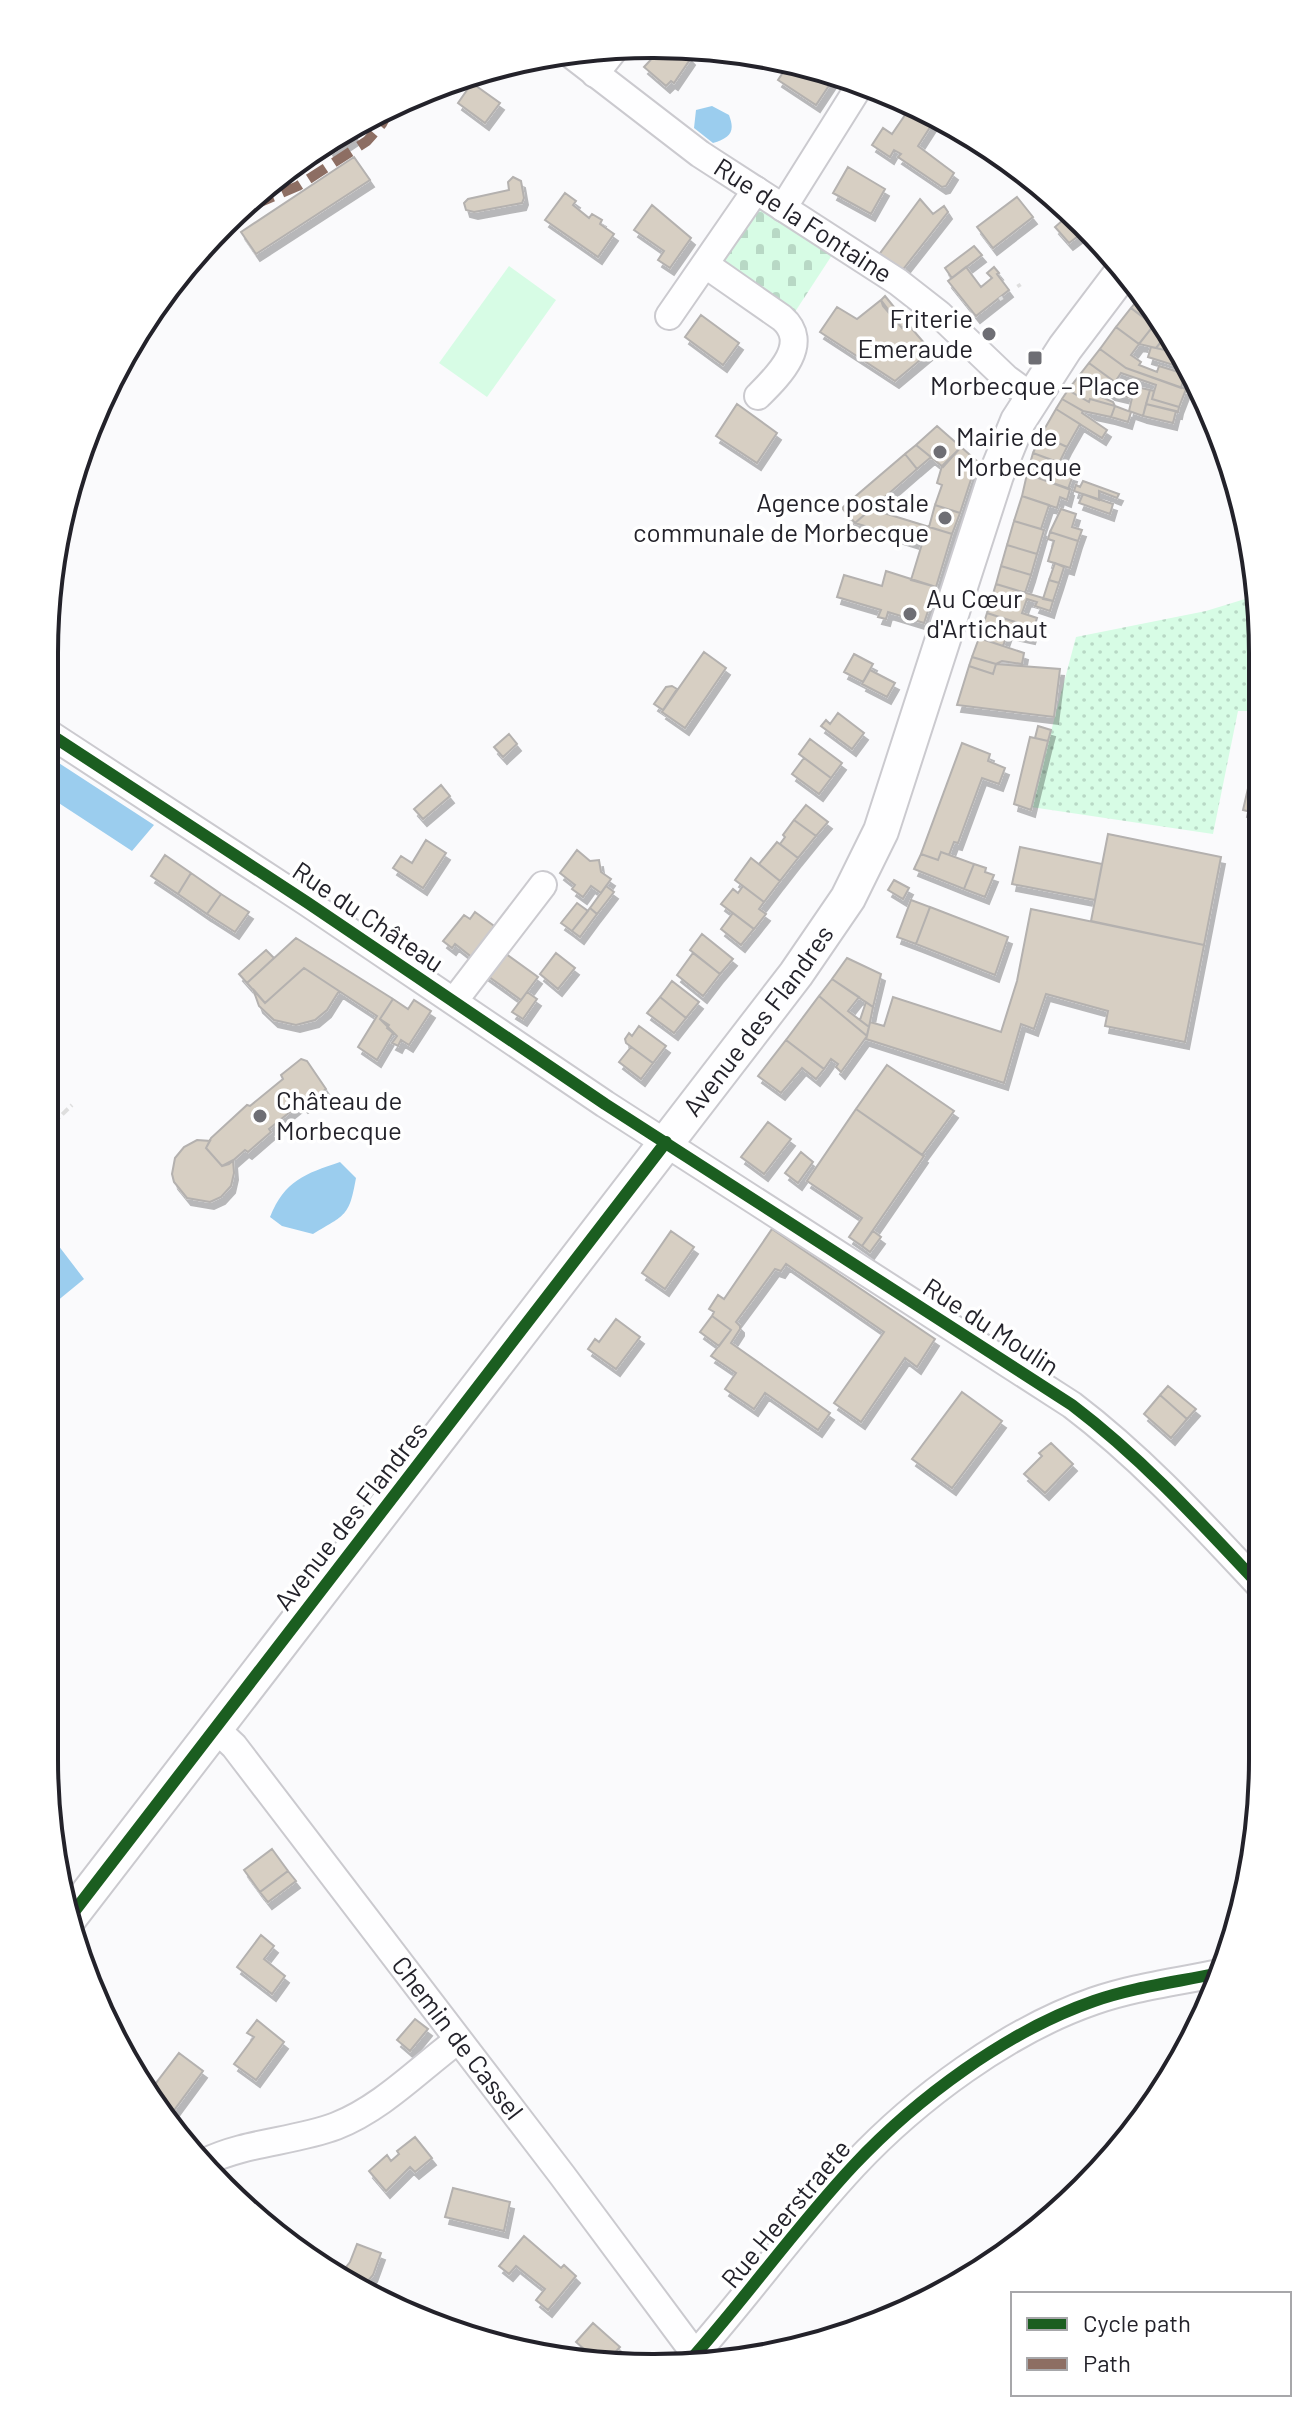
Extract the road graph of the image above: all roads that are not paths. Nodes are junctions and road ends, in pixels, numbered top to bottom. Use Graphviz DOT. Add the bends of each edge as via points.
graph roads {
  1 [pos="606,60"];
  2 [pos="581,63"];
  3 [pos="595,74"];
  4 [pos="855,94"];
  5 [pos="756,190"];
  6 [pos="783,208"];
  7 [pos="706,265"];
  8 [pos="1117,280"];
  9 [pos="669,316"];
  10 [pos="758,396"];
  11 [pos="1032,397"];
  12 [pos="58,740"];
  13 [pos="543,885"];
  14 [pos="454,1001"];
  15 [pos="666,1142"];
  16 [pos="1249,1574"];
  17 [pos="215,1728"];
  18 [pos="77,1908"];
  19 [pos="1208,1975"];
  20 [pos="458,2040"];
  21 [pos="213,2159"];
  22 [pos="685,2353"];
  23 [pos="696,2353"];
  1 -- 3 [label="street"];
  2 -- 3 [label="street, Rue de la Fontaine"];
  3 -- 5 [label="street, Rue de la Fontaine"];
  4 -- 6 [label="street"];
  5 -- 6 [label="street, Rue de la Fontaine"];
  5 -- 7 [label="street"];
  6 -- 11 [label="street, Rue de la Fontaine" via="913,293"];
  7 -- 9 [label="street"];
  7 -- 10 [label="street" via="782,318 791,332 790,359"];
  8 -- 11 [label="main road, Avenue des Flandres"];
  11 -- 15 [label="main road, Avenue des Flandres" via="996,475 871,855 812,954"];
  12 -- 14 [label="street, Rue du Château"];
  13 -- 14 [label="street"];
  14 -- 15 [label="street, Rue du Château"];
  15 -- 16 [label="street, Rue du Moulin" via="1072,1405 1150,1469"];
  15 -- 17 [label="main road, Avenue des Flandres"];
  17 -- 18 [label="main road, Avenue des Flandres"];
  17 -- 20 [label="street, Chemin de Cassel"];
  19 -- 23 [label="street, Rue Heerstraete" via="1075,2009 955,2078 855,2164"];
  20 -- 21 [label="street" via="349,2120"];
  20 -- 22 [label="street, Chemin de Cassel"];
}
